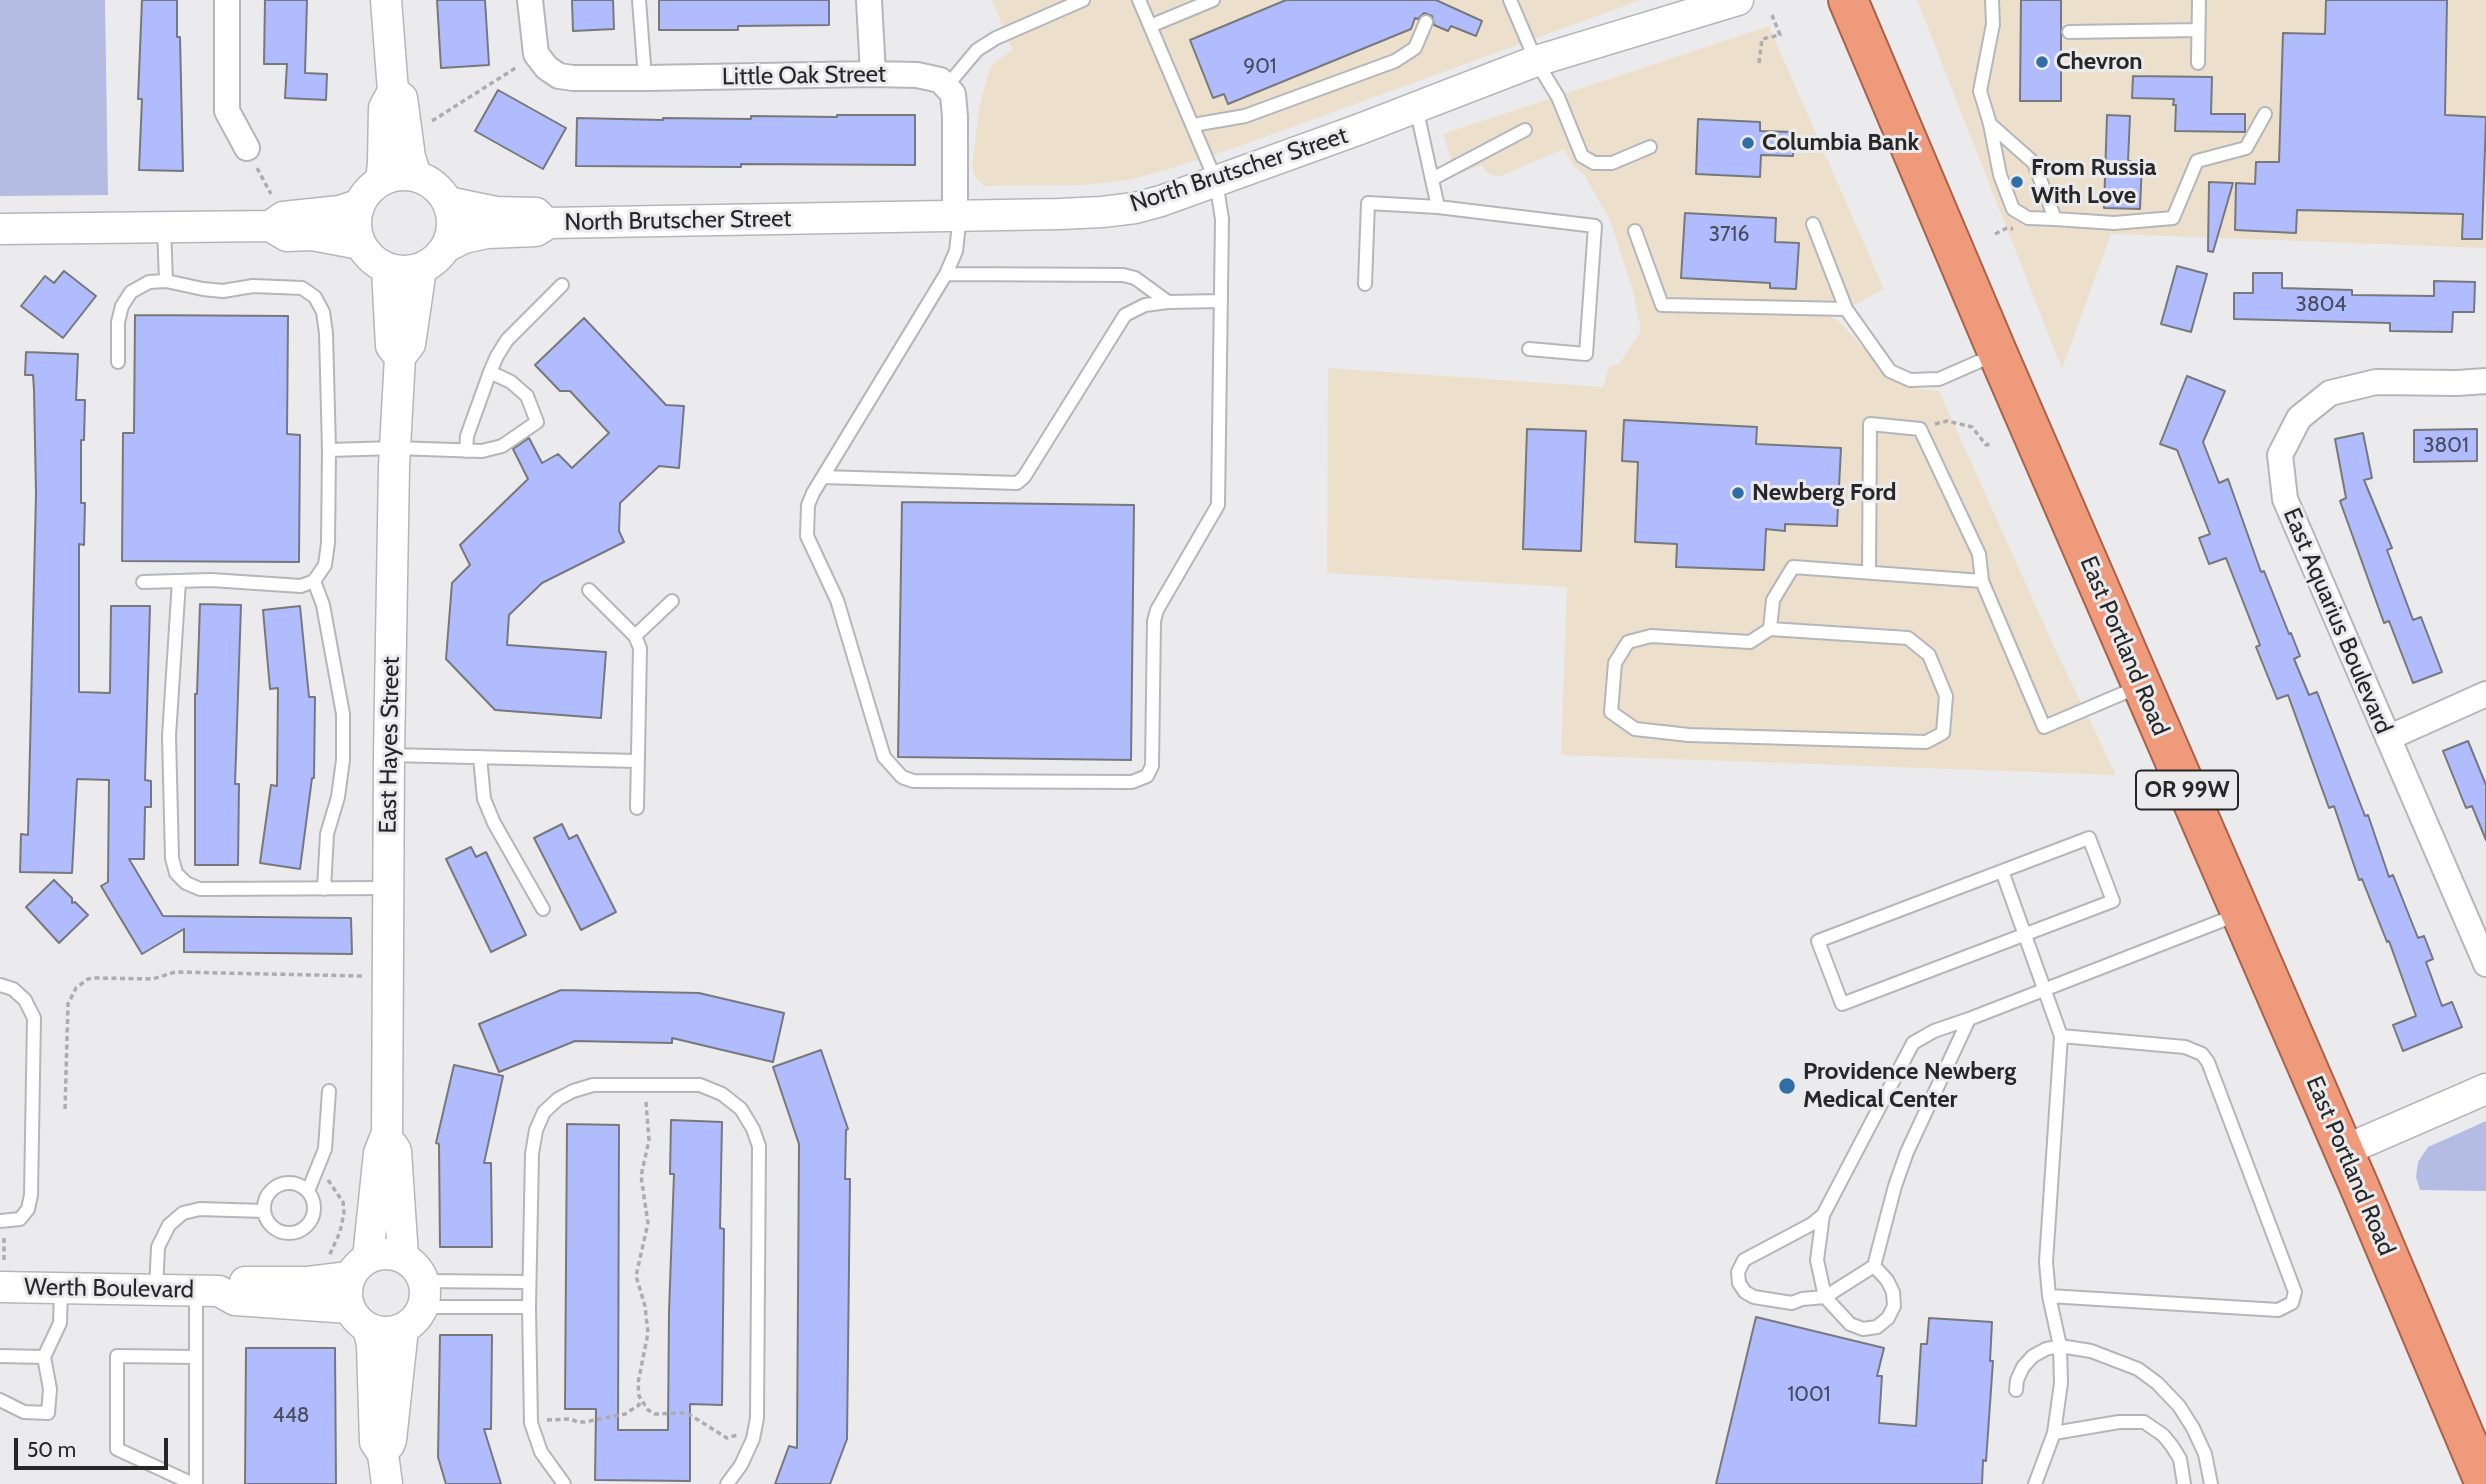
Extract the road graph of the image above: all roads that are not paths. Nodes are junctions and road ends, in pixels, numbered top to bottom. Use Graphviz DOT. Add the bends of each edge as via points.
graph roads {
  1 [pos="227,0"];
  2 [pos="386,0"];
  3 [pos="530,0"];
  4 [pos="639,0"];
  5 [pos="869,0"];
  6 [pos="1083,0"];
  7 [pos="1139,0"];
  8 [pos="1213,0"];
  9 [pos="1510,0"];
  10 [pos="1738,0"];
  11 [pos="1848,0"];
  12 [pos="1992,0"];
  13 [pos="2199,0"];
  14 [pos="1058,5"];
  15 [pos="1426,22"];
  16 [pos="1150,26"];
  17 [pos="2198,30"];
  18 [pos="2070,32"];
  19 [pos="1536,61"];
  20 [pos="2198,63"];
  21 [pos="873,74"];
  22 [pos="645,78"];
  23 [pos="946,87"];
  24 [pos="393,91"];
  25 [pos="1416,107"];
  26 [pos="2265,114"];
  27 [pos="1990,124"];
  28 [pos="1193,125"];
  29 [pos="1525,130"];
  30 [pos="247,148"];
  31 [pos="1650,148"];
  32 [pos="416,176"];
  33 [pos="1432,179"];
  34 [pos="380,181"];
  35 [pos="1216,181"];
  36 [pos="447,202"];
  37 [pos="358,205"];
  38 [pos="1438,207"];
  39 [pos="957,215"];
  40 [pos="2055,219"];
  41 [pos="549,223"];
  42 [pos="1813,224"];
  43 [pos="270,226"];
  44 [pos="164,227"];
  45 [pos="0,229"];
  46 [pos="1635,231"];
  47 [pos="360,244"];
  48 [pos="446,247"];
  49 [pos="387,269"];
  50 [pos="421,269"];
  51 [pos="946,274"];
  52 [pos="166,281"];
  53 [pos="1365,284"];
  54 [pos="562,285"];
  55 [pos="1221,301"];
  56 [pos="1168,302"];
  57 [pos="1846,309"];
  58 [pos="1529,349"];
  59 [pos="1997,354"];
  60 [pos="400,357"];
  61 [pos="118,362"];
  62 [pos="490,372"];
  63 [pos="2486,381"];
  64 [pos="396,448"];
  65 [pos="329,450"];
  66 [pos="466,451"];
  67 [pos="823,477"];
  68 [pos="1869,573"];
  69 [pos="179,581"];
  70 [pos="314,581"];
  71 [pos="1982,581"];
  72 [pos="143,582"];
  73 [pos="589,590"];
  74 [pos="672,601"];
  75 [pos="1770,629"];
  76 [pos="635,636"];
  77 [pos="2141,685"];
  78 [pos="2486,694"];
  79 [pos="2388,738"];
  80 [pos="389,755"];
  81 [pos="480,757"];
  82 [pos="638,761"];
  83 [pos="638,808"];
  84 [pos="2002,871"];
  85 [pos="387,888"];
  86 [pos="324,889"];
  87 [pos="543,909"];
  88 [pos="2240,913"];
  89 [pos="2026,934"];
  90 [pos="2486,964"];
  91 [pos="0,985"];
  92 [pos="2046,990"];
  93 [pos="1969,1019"];
  94 [pos="2061,1036"];
  95 [pos="2486,1089"];
  96 [pos="329,1091"];
  97 [pos="387,1133"];
  98 [pos="2343,1151"];
  99 [pos="308,1191"];
  100 [pos="264,1211"];
  101 [pos="1823,1215"];
  102 [pos="2,1221"];
  103 [pos="403,1258"];
  104 [pos="347,1265"];
  105 [pos="1874,1266"];
  106 [pos="2,1274"];
  107 [pos="529,1282"];
  108 [pos="61,1288"];
  109 [pos="156,1290"];
  110 [pos="207,1291"];
  111 [pos="2049,1296"];
  112 [pos="1825,1297"];
  113 [pos="416,1305"];
  114 [pos="529,1307"];
  115 [pos="358,1318"];
  116 [pos="2060,1346"];
  117 [pos="0,1356"];
  118 [pos="44,1357"];
  119 [pos="196,1357"];
  120 [pos="2016,1390"];
  121 [pos="0,1400"];
  122 [pos="2054,1433"];
  123 [pos="383,1454"];
  124 [pos="195,1484"];
  125 [pos="387,1484"];
  126 [pos="564,1484"];
  127 [pos="727,1484"];
  128 [pos="2035,1484"];
  129 [pos="2185,1484"];
  130 [pos="2211,1484"];
  131 [pos="2485,1484"];
  1 -- 30 [label="street" via="227,111"];
  2 -- 24 [label="street"];
  3 -- 22 [label="street, Little Oak Street" via="536,54 547,68 573,78"];
  4 -- 22 [label="lane"];
  5 -- 21 [label="street"];
  6 -- 14 [label="lane"];
  7 -- 16 [label="lane"];
  8 -- 16 [label="lane"];
  9 -- 19 [label="lane"];
  10 -- 19 [label="street, North Brutscher Street"];
  11 -- 59 [label="highway, East Portland Road / OR 99W"];
  12 -- 27 [label="lane" via="1993,24 1980,91"];
  13 -- 17 [label="lane"];
  14 -- 23 [label="lane" via="977,50"];
  15 -- 28 [label="lane" via="1415,48 1395,61 1245,116"];
  16 -- 28 [label="lane"];
  17 -- 18 [label="lane"];
  17 -- 20 [label="lane"];
  19 -- 25 [label="street, North Brutscher Street"];
  19 -- 31 [label="lane" via="1558,97 1583,156 1594,163 1612,163"];
  21 -- 22 [label="street, Little Oak Street"];
  21 -- 23 [label="street, Little Oak Street" via="917,75 940,80"];
  23 -- 39 [label="street" via="953,94 955,117"];
  24 -- 32 [label="street" via="402,98"];
  24 -- 34 [label="street" via="384,108"];
  25 -- 33 [label="lane"];
  25 -- 35 [label="street, North Brutscher Street"];
  26 -- 40 [label="lane" via="2246,148 2197,161 2173,218 2114,223"];
  27 -- 40 [label="lane" via="2034,163"];
  27 -- 40 [label="lane" via="2000,175 2013,209 2028,218"];
  28 -- 35 [label="lane"];
  29 -- 33 [label="lane"];
  32 -- 34 [label="street"];
  32 -- 36 [label="street" via="430,183"];
  33 -- 38 [label="lane"];
  34 -- 37 [label="street"];
  35 -- 39 [label="street, North Brutscher Street" via="1161,201 1113,211"];
  35 -- 55 [label="lane" via="1222,219"];
  36 -- 41 [label="street, North Brutscher Street" via="536,214"];
  36 -- 48 [label="street" via="452,232"];
  37 -- 43 [label="street" via="283,216"];
  37 -- 47 [label="street" via="355,218"];
  38 -- 53 [label="lane" via="1368,203"];
  38 -- 58 [label="lane" via="1595,226 1586,354"];
  39 -- 41 [label="street, North Brutscher Street"];
  39 -- 51 [label="lane" via="956,251"];
  41 -- 48 [label="street, North Brutscher Street" via="536,231 487,233"];
  42 -- 57 [label="lane"];
  43 -- 44 [label="street"];
  43 -- 47 [label="street" via="287,236 312,235"];
  44 -- 45 [label="street"];
  44 -- 52 [label="lane"];
  46 -- 57 [label="lane" via="1662,305"];
  47 -- 49 [label="street"];
  48 -- 50 [label="street"];
  49 -- 50 [label="street"];
  49 -- 60 [label="street, East Hayes Street" via="391,346"];
  50 -- 60 [label="street, East Hayes Street" via="410,344"];
  51 -- 56 [label="lane" via="1123,275 1135,278"];
  51 -- 67 [label="lane"];
  52 -- 61 [label="lane" via="149,282 131,292 122,306"];
  52 -- 65 [label="lane" via="223,291 253,286 302,288 314,297 323,312 326,332"];
  54 -- 62 [label="lane" via="507,340"];
  55 -- 56 [label="lane"];
  55 -- 67 [label="lane" via="1218,505 1154,621 1152,766 1147,776 1132,782 902,778 884,757 837,600 807,536 808,505"];
  56 -- 67 [label="lane" via="1145,305 1125,315 1017,483"];
  57 -- 59 [label="lane" via="1890,371 1910,380 1939,379"];
  59 -- 77 [label="highway, East Portland Road / OR 99W"];
  60 -- 64 [label="street, East Hayes Street"];
  62 -- 66 [label="lane"];
  62 -- 66 [label="lane" via="527,396 537,422 502,446"];
  63 -- 79 [label="street, East Aquarius Boulevard" via="2376,382 2330,393 2299,418 2280,455 2285,499"];
  64 -- 65 [label="lane"];
  64 -- 66 [label="lane"];
  64 -- 80 [label="street, East Hayes Street"];
  65 -- 70 [label="lane" via="328,543 325,565"];
  68 -- 71 [label="lane"];
  68 -- 71 [label="lane" via="1870,424 1920,429 1979,554"];
  68 -- 75 [label="lane" via="1793,567 1773,600"];
  69 -- 70 [label="lane" via="300,586"];
  69 -- 72 [label="lane"];
  69 -- 86 [label="lane" via="169,736 176,873 200,889"];
  70 -- 86 [label="lane" via="323,604 343,714 343,760 327,834"];
  71 -- 77 [label="lane" via="2044,727"];
  73 -- 76 [label="lane"];
  74 -- 76 [label="lane"];
  75 -- 75 [label="lane" via="1750,642 1651,636 1628,642 1615,663 1611,712 1635,729 1689,735 1926,742 1943,733 1947,696 1929,655 1908,638"];
  76 -- 82 [label="lane" via="640,648"];
  77 -- 88 [label="highway, East Portland Road / OR 99W"];
  78 -- 79 [label="street"];
  79 -- 90 [label="street, East Aquarius Boulevard"];
  80 -- 81 [label="lane"];
  80 -- 85 [label="street, East Hayes Street"];
  81 -- 82 [label="lane"];
  81 -- 87 [label="lane" via="484,799"];
  82 -- 83 [label="lane"];
  84 -- 89 [label="lane"];
  84 -- 89 [label="lane" via="2089,838 2113,901"];
  84 -- 89 [label="lane" via="1818,941 1842,1004"];
  85 -- 86 [label="lane"];
  85 -- 97 [label="street, East Hayes Street"];
  88 -- 92 [label="lane"];
  88 -- 98 [label="highway, East Portland Road / OR 99W"];
  89 -- 92 [label="lane"];
  91 -- 102 [label="lane" via="25,1000 34,1018 31,1195 20,1219"];
  92 -- 93 [label="lane"];
  92 -- 94 [label="lane"];
  93 -- 101 [label="lane" via="1913,1043"];
  93 -- 105 [label="lane" via="1907,1152"];
  94 -- 111 [label="lane" via="2046,1262"];
  94 -- 111 [label="lane" via="2185,1047 2202,1054 2295,1292 2292,1303 2278,1310"];
  95 -- 98 [label="street"];
  96 -- 99 [label="lane" via="326,1149"];
  97 -- 103 [label="street, East Hayes Street" via="396,1151"];
  97 -- 104 [label="street, East Hayes Street"];
  98 -- 131 [label="highway, East Portland Road / OR 99W"];
  99 -- 100 [label="lane" via="295,1183 279,1184 268,1195"];
  99 -- 100 [label="lane" via="314,1215 303,1229 279,1231"];
  100 -- 109 [label="lane" via="200,1209 183,1213 169,1225 158,1247"];
  101 -- 112 [label="lane" via="1817,1260"];
  101 -- 112 [label="lane" via="1744,1260 1738,1272 1739,1283 1754,1297 1792,1303"];
  103 -- 104 [label="street" via="387,1254"];
  103 -- 113 [label="street" via="413,1264"];
  104 -- 110 [label="street, Werth Boulevard" via="308,1282 234,1282"];
  104 -- 115 [label="street" via="346,1293"];
  105 -- 112 [label="lane"];
  105 -- 112 [label="lane" via="1894,1292 1894,1306 1877,1327 1863,1329 1850,1324"];
  106 -- 108 [label="street, Werth Boulevard"];
  107 -- 113 [label="lane"];
  107 -- 114 [label="lane"];
  107 -- 127 [label="lane" via="532,1154 544,1112 565,1095 593,1085 700,1085 741,1109 760,1146 757,1418 741,1465"];
  108 -- 109 [label="street, Werth Boulevard"];
  108 -- 118 [label="lane" via="60,1323"];
  109 -- 110 [label="street, Werth Boulevard"];
  110 -- 115 [label="street, Werth Boulevard" via="235,1300"];
  110 -- 119 [label="lane"];
  111 -- 116 [label="lane"];
  113 -- 114 [label="lane"];
  113 -- 115 [label="street" via="392,1332 378,1332"];
  113 -- 123 [label="street" via="391,1440"];
  114 -- 126 [label="lane" via="531,1423 541,1452"];
  115 -- 123 [label="street" via="372,1345 375,1442"];
  116 -- 120 [label="lane" via="2033,1356 2023,1367"];
  116 -- 122 [label="lane"];
  116 -- 130 [label="lane" via="2115,1359 2157,1383 2193,1428"];
  117 -- 118 [label="lane"];
  118 -- 121 [label="lane" via="50,1389 48,1413 24,1412"];
  119 -- 124 [label="lane"];
  119 -- 124 [label="lane" via="117,1356 117,1449"];
  122 -- 128 [label="lane"];
  122 -- 129 [label="lane" via="2144,1422 2172,1446"];
  123 -- 125 [label="street"];
}
